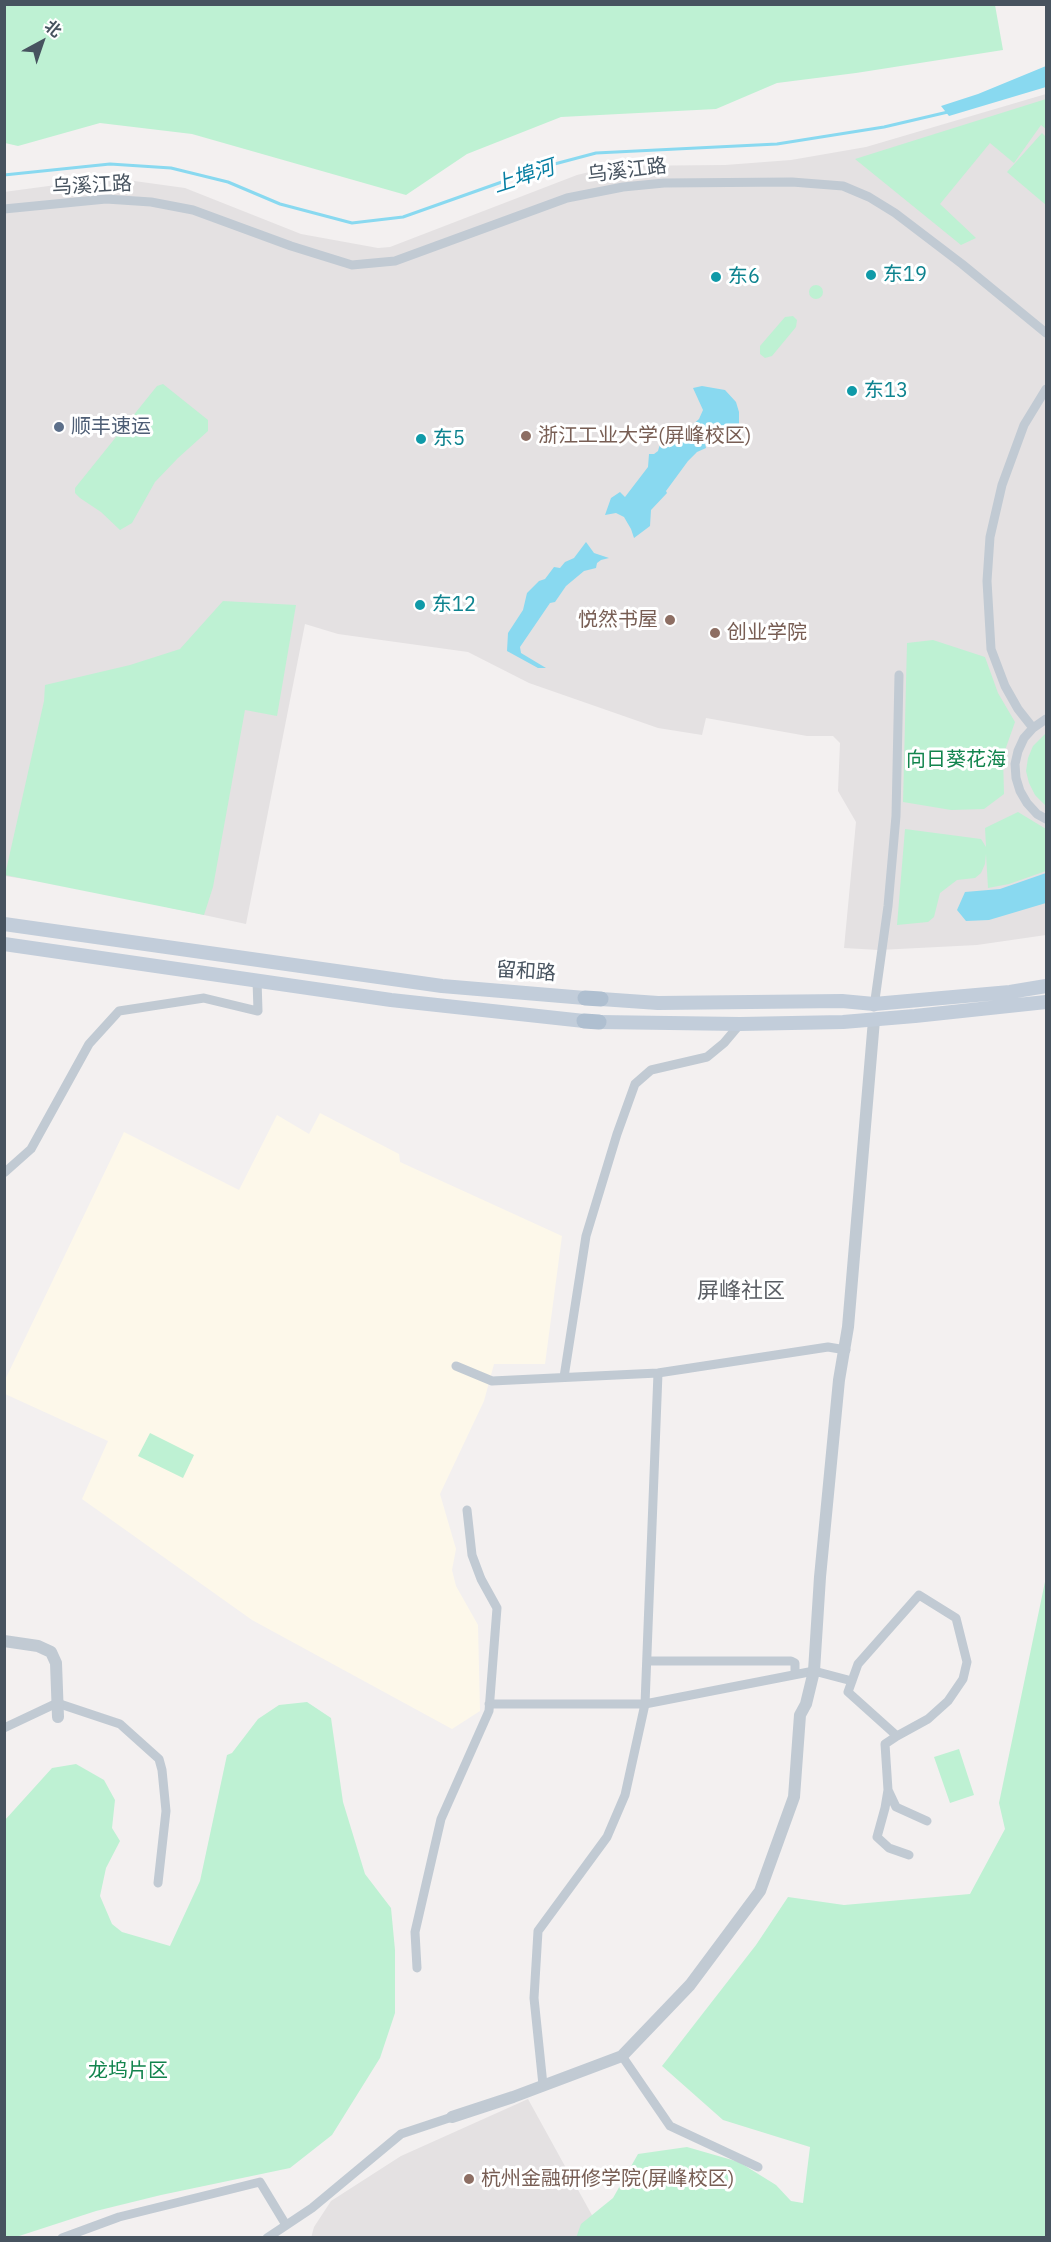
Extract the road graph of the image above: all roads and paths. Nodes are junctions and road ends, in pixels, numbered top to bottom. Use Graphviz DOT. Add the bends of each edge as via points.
graph roads {
  1 [pos="4,209"];
  2 [pos="1047,333"];
  3 [pos="1047,389"];
  4 [pos="899,675"];
  5 [pos="1047,719"];
  6 [pos="1033,728"];
  7 [pos="1047,819"];
  8 [pos="4,924"];
  9 [pos="4,944"];
  10 [pos="257,980"];
  11 [pos="1047,986"];
  12 [pos="585,998"];
  13 [pos="601,999"];
  14 [pos="1047,1002"];
  15 [pos="874,1004"];
  16 [pos="874,1020"];
  17 [pos="740,1024"];
  18 [pos="4,1173"];
  19 [pos="846,1350"];
  20 [pos="456,1366"];
  21 [pos="658,1373"];
  22 [pos="564,1377"];
  23 [pos="467,1510"];
  24 [pos="4,1641"];
  25 [pos="647,1661"];
  26 [pos="814,1671"];
  27 [pos="795,1674"];
  28 [pos="852,1681"];
  29 [pos="57,1703"];
  30 [pos="489,1704"];
  31 [pos="645,1704"];
  32 [pos="58,1717"];
  33 [pos="4,1728"];
  34 [pos="897,1736"];
  35 [pos="888,1790"];
  36 [pos="927,1821"];
  37 [pos="909,1855"];
  38 [pos="158,1882"];
  39 [pos="417,1968"];
  40 [pos="622,2056"];
  41 [pos="543,2085"];
  42 [pos="452,2117"];
  43 [pos="758,2168"];
  44 [pos="286,2225"];
  45 [pos="62,2238"];
  46 [pos="267,2238"];
  1 -- 2 [label="street, 乌溪江路" via="106,199 152,202 193,210 352,265 394,261 567,198 623,187 792,182 843,186 895,213"];
  3 -- 6 [label="street" via="1024,425 1002,484 990,537 987,581 992,649 1005,686"];
  4 -- 15 [label="street" via="896,816"];
  5 -- 6 [label="street"];
  6 -- 7 [label="street" via="1018,751 1016,778 1027,803"];
  8 -- 12 [label="main road, 留和路" via="442,986"];
  9 -- 10 [label="main road"];
  10 -- 17 [label="main road" via="427,1005 591,1021"];
  10 -- 18 [label="street" via="258,1011 204,998 119,1011 89,1044 31,1149"];
  11 -- 15 [label="main road, 留和路"];
  12 -- 13 [label="main road, 留和路"];
  13 -- 15 [label="main road, 留和路"];
  14 -- 16 [label="main road"];
  15 -- 16 [label="street"];
  16 -- 17 [label="main road"];
  16 -- 19 [label="street"];
  17 -- 22 [label="street" via="707,1057 651,1070 635,1084 586,1236"];
  19 -- 21 [label="street" via="828,1347"];
  19 -- 26 [label="street" via="839,1380"];
  20 -- 22 [label="street" via="492,1381"];
  21 -- 22 [label="street"];
  21 -- 25 [label="street"];
  23 -- 30 [label="street" via="472,1555 498,1608"];
  24 -- 29 [label="street" via="51,1652 56,1663"];
  25 -- 27 [label="street" via="791,1660"];
  25 -- 31 [label="street"];
  26 -- 27 [label="street"];
  26 -- 28 [label="street"];
  26 -- 40 [label="street" via="800,1715 794,1797 760,1891 690,1984"];
  27 -- 31 [label="street"];
  28 -- 34 [label="street" via="848,1692"];
  28 -- 34 [label="street" via="858,1664 919,1595 956,1618 967,1662 963,1679 948,1701 928,1719"];
  29 -- 32 [label="street"];
  29 -- 33 [label="street"];
  29 -- 38 [label="street" via="120,1724 159,1759 166,1811"];
  30 -- 31 [label="street"];
  30 -- 39 [label="street" via="441,1819 415,1932"];
  31 -- 41 [label="street" via="625,1795 607,1837 538,1931 534,1998"];
  34 -- 35 [label="street" via="885,1744"];
  35 -- 36 [label="street" via="896,1807"];
  35 -- 37 [label="street" via="877,1837 889,1848"];
  40 -- 41 [label="street"];
  40 -- 43 [label="street" via="670,2126"];
  41 -- 42 [label="street"];
  42 -- 44 [label="street" via="401,2134"];
  44 -- 45 [label="street" via="260,2182 119,2217"];
  44 -- 46 [label="street"];
}
